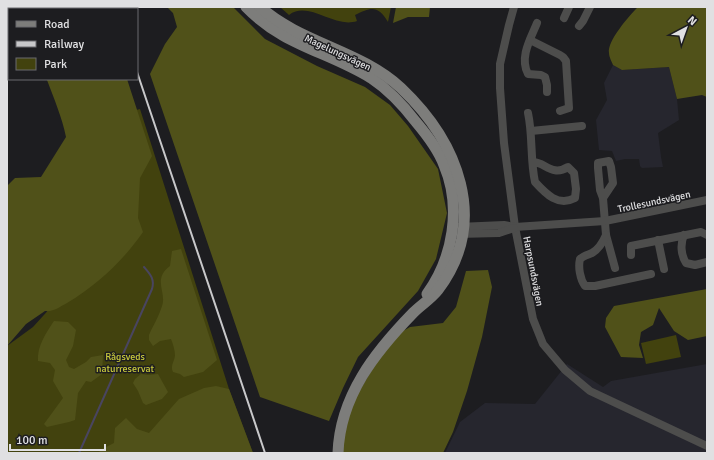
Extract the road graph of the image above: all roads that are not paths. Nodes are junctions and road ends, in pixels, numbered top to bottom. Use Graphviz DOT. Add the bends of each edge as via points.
graph roads {
  1 [pos="246,7"];
  2 [pos="260,7"];
  3 [pos="514,7"];
  4 [pos="569,7"];
  5 [pos="590,7"];
  6 [pos="564,18"];
  7 [pos="537,23"];
  8 [pos="578,26"];
  9 [pos="530,40"];
  10 [pos="547,92"];
  11 [pos="560,111"];
  12 [pos="528,113"];
  13 [pos="582,126"];
  14 [pos="531,131"];
  15 [pos="533,162"];
  16 [pos="603,198"];
  17 [pos="707,200"];
  18 [pos="605,221"];
  19 [pos="515,228"];
  20 [pos="458,231"];
  21 [pos="606,235"];
  22 [pos="684,235"];
  23 [pos="707,235"];
  24 [pos="658,240"];
  25 [pos="631,255"];
  26 [pos="707,262"];
  27 [pos="615,268"];
  28 [pos="664,269"];
  29 [pos="651,274"];
  30 [pos="707,446"];
  31 [pos="338,453"];
  1 -- 20 [label="main road, Magelungsvägen" via="278,34 360,72 396,98 430,140 444,164 449,178"];
  2 -- 20 [label="main road, Magelungsvägen" via="304,36 367,64 392,80 408,96 438,134 455,166 464,217"];
  3 -- 19 [label="street, Harpsundsvägen" via="501,56 500,72 504,143"];
  4 -- 6 [label="street"];
  5 -- 8 [label="street"];
  7 -- 9 [label="street"];
  9 -- 10 [label="street" via="525,54 526,71 528,74 545,77"];
  9 -- 11 [label="street" via="564,57 566,61 569,108"];
  12 -- 14 [label="street"];
  13 -- 14 [label="street"];
  14 -- 15 [label="street"];
  15 -- 15 [label="street" via="550,170 568,167 574,173 575,198 560,201 545,192 535,182"];
  16 -- 18 [label="street, Trollesundsvägen"];
  17 -- 18 [label="street, Trollesundsvägen"];
  18 -- 19 [label="street, Trollesundsvägen"];
  18 -- 21 [label="street, Trollesundsvägen"];
  19 -- 20 [label="street, Trollesundsvägen" via="504,225 499,229"];
  19 -- 30 [label="street, Harpsundsvägen" via="533,319 543,344 565,370 590,391"];
  20 -- 31 [label="main road, Magelungsvägen" via="431,288 415,311 378,352 356,386 340,430"];
  21 -- 27 [label="street, Trollesundsvägen"];
  21 -- 29 [label="street" via="596,250 580,259 579,269 585,286"];
  22 -- 23 [label="street" via="701,232"];
  22 -- 24 [label="street"];
  22 -- 26 [label="street" via="681,242 686,263 695,265"];
  24 -- 25 [label="street" via="631,246"];
  24 -- 28 [label="street"];
}
